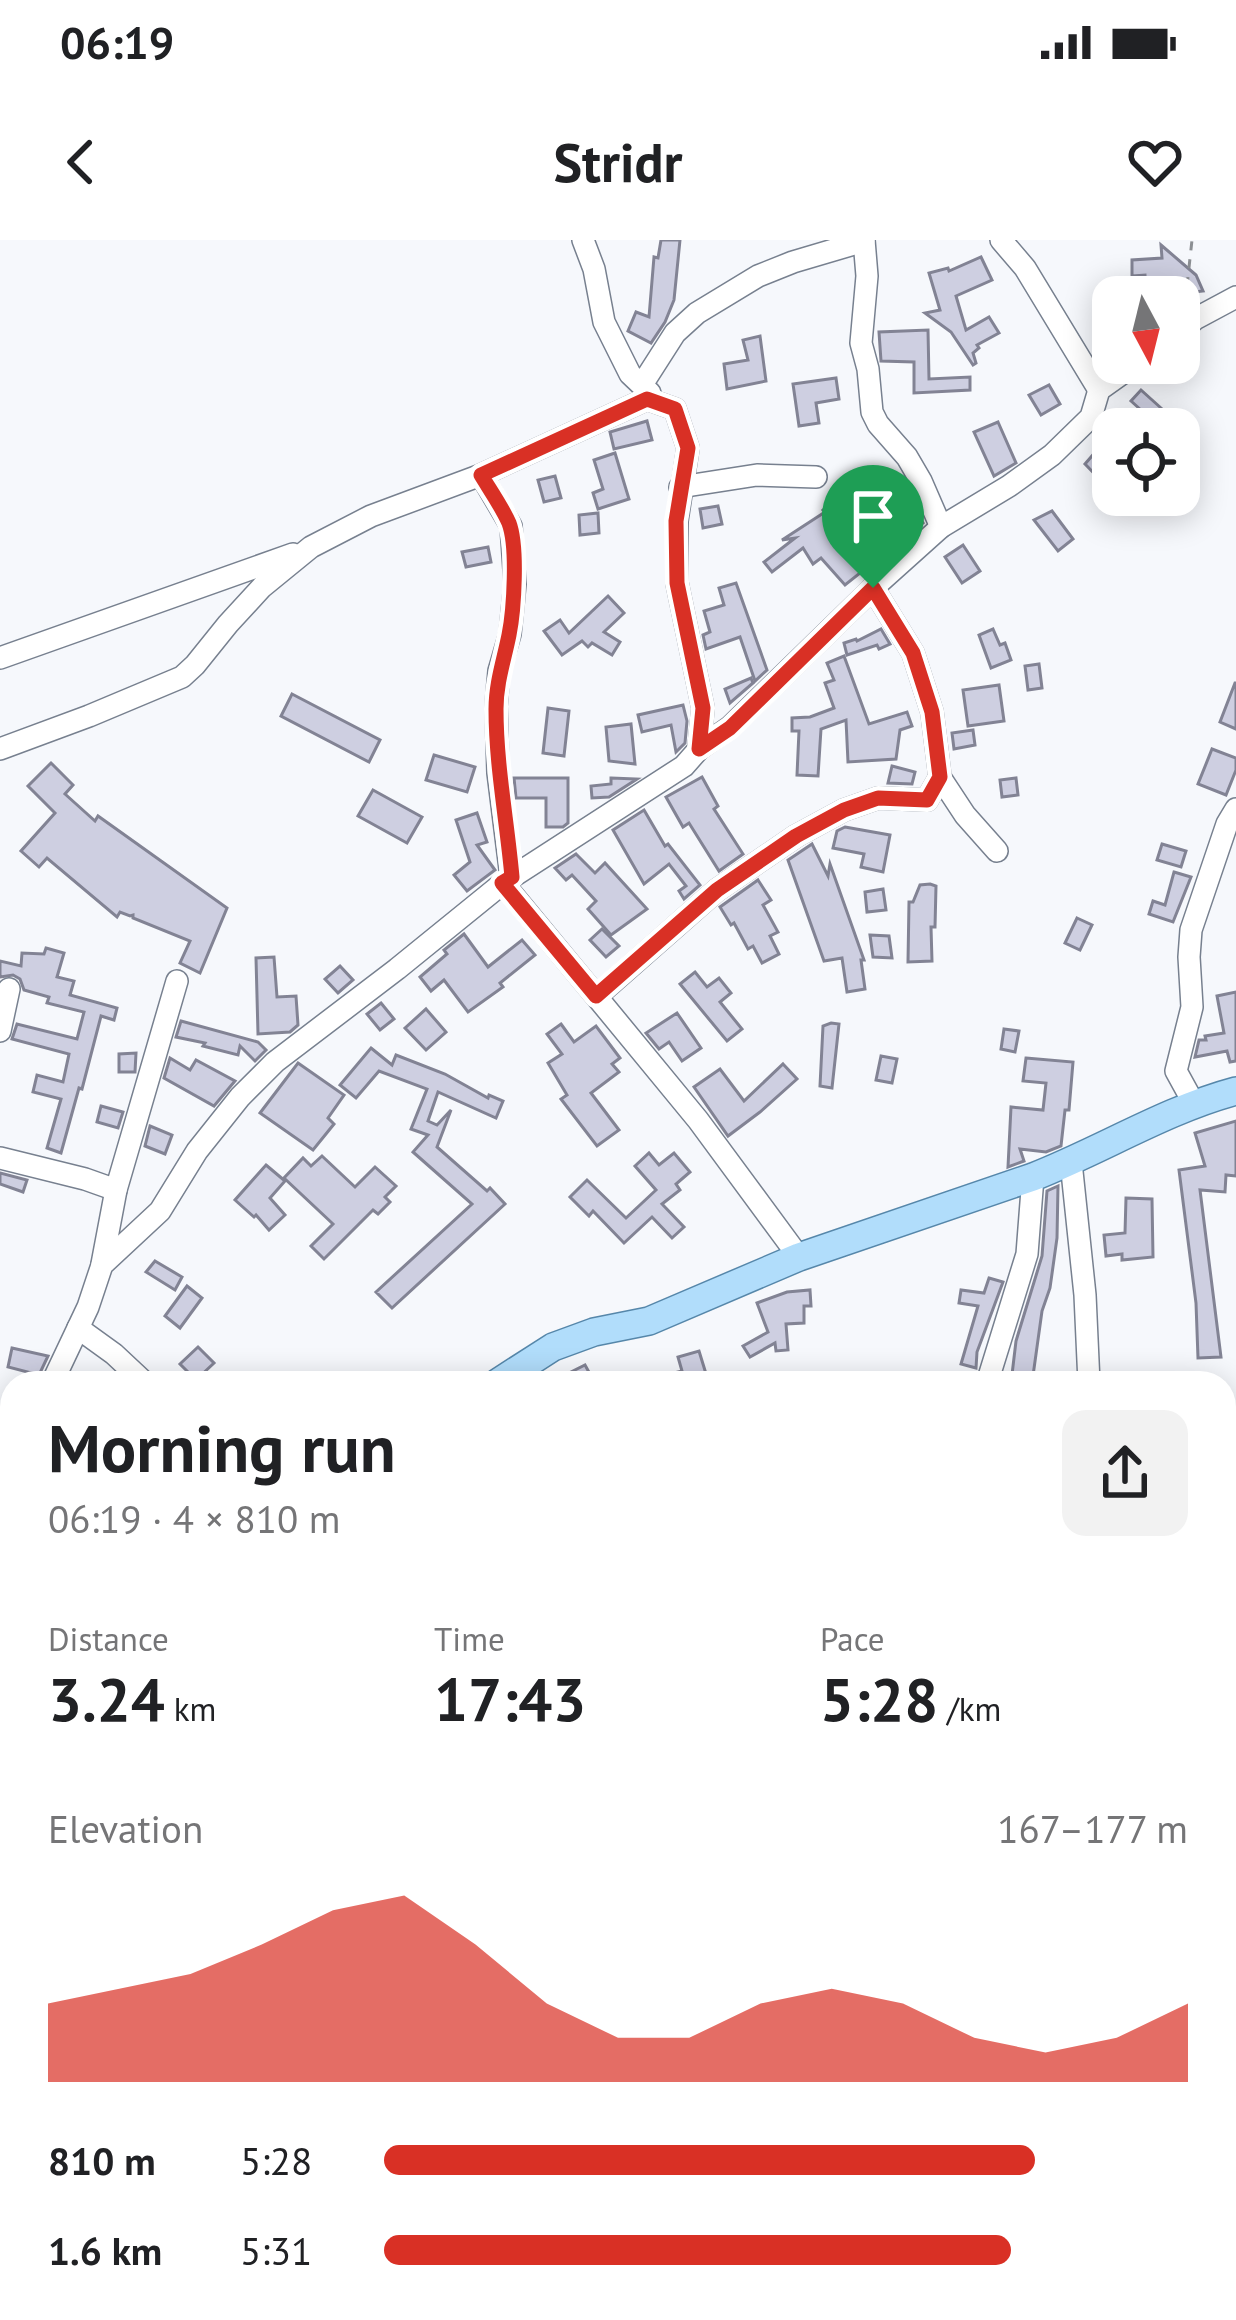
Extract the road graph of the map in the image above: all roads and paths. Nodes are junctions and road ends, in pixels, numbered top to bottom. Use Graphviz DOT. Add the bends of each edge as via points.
graph roads {
  1 [pos="583,240"];
  2 [pos="1001,240"];
  3 [pos="1192,240"];
  4 [pos="864,241"];
  5 [pos="1187,276"];
  6 [pos="1236,297"];
  7 [pos="1200,317"];
  8 [pos="1108,384"];
  9 [pos="1100,390"];
  10 [pos="645,391"];
  11 [pos="481,475"];
  12 [pos="816,477"];
  13 [pos="680,487"];
  14 [pos="941,526"];
  15 [pos="311,547"];
  16 [pos="873,588"];
  17 [pos="0,658"];
  18 [pos="0,749"];
  19 [pos="699,749"];
  20 [pos="940,777"];
  21 [pos="1236,809"];
  22 [pos="998,851"];
  23 [pos="1226,855"];
  24 [pos="507,880"];
  25 [pos="177,981"];
  26 [pos="9,989"];
  27 [pos="596,996"];
  28 [pos="0,1031"];
  29 [pos="1236,1090"];
  30 [pos="1193,1102"];
  31 [pos="0,1158"];
  32 [pos="1071,1162"];
  33 [pos="1034,1177"];
  34 [pos="116,1190"];
  35 [pos="799,1257"];
  36 [pos="102,1265"];
  37 [pos="78,1328"];
  38 [pos="58,1371"];
  39 [pos="133,1371"];
  40 [pos="516,1371"];
  41 [pos="991,1371"];
  42 [pos="1088,1371"];
  1 -- 10 [label="street" via="604,322"];
  2 -- 9 [label="street"];
  3 -- 5 [label="path"];
  4 -- 10 [label="street" via="758,276 697,313 675,333"];
  4 -- 14 [label="street" via="861,343 872,412 922,481"];
  6 -- 7 [label="street"];
  8 -- 9 [label="street"];
  9 -- 14 [label="street" via="1091,416 1052,455"];
  10 -- 11 [label="street"];
  10 -- 13 [label="street" via="675,409 682,425 688,448"];
  11 -- 15 [label="street"];
  11 -- 24 [label="street" via="511,526 510,634 496,706"];
  12 -- 13 [label="street" via="757,475"];
  13 -- 19 [label="street" via="677,583 703,708"];
  14 -- 16 [label="street"];
  15 -- 17 [label="street"];
  15 -- 18 [label="street" via="262,587 182,677"];
  16 -- 19 [label="street"];
  16 -- 20 [label="street" via="913,653 932,712"];
  19 -- 24 [label="street"];
  20 -- 22 [label="street"];
  20 -- 27 [label="street" via="927,800 878,798 796,836 717,890"];
  21 -- 23 [label="street"];
  23 -- 30 [label="street" via="1191,930 1192,1007 1176,1071"];
  24 -- 27 [label="street"];
  24 -- 36 [label="street" via="275,1062 197,1151 160,1211"];
  25 -- 34 [label="street"];
  26 -- 28 [label="street"];
  27 -- 35 [label="street"];
  29 -- 30 [label="main road"];
  30 -- 32 [label="main road"];
  31 -- 34 [label="street"];
  32 -- 33 [label="main road"];
  32 -- 42 [label="street"];
  33 -- 35 [label="main road"];
  33 -- 41 [label="street" via="1028,1254"];
  34 -- 36 [label="street"];
  35 -- 40 [label="main road" via="649,1321 553,1347"];
  36 -- 37 [label="street"];
  37 -- 38 [label="street"];
  37 -- 39 [label="street"];
}
